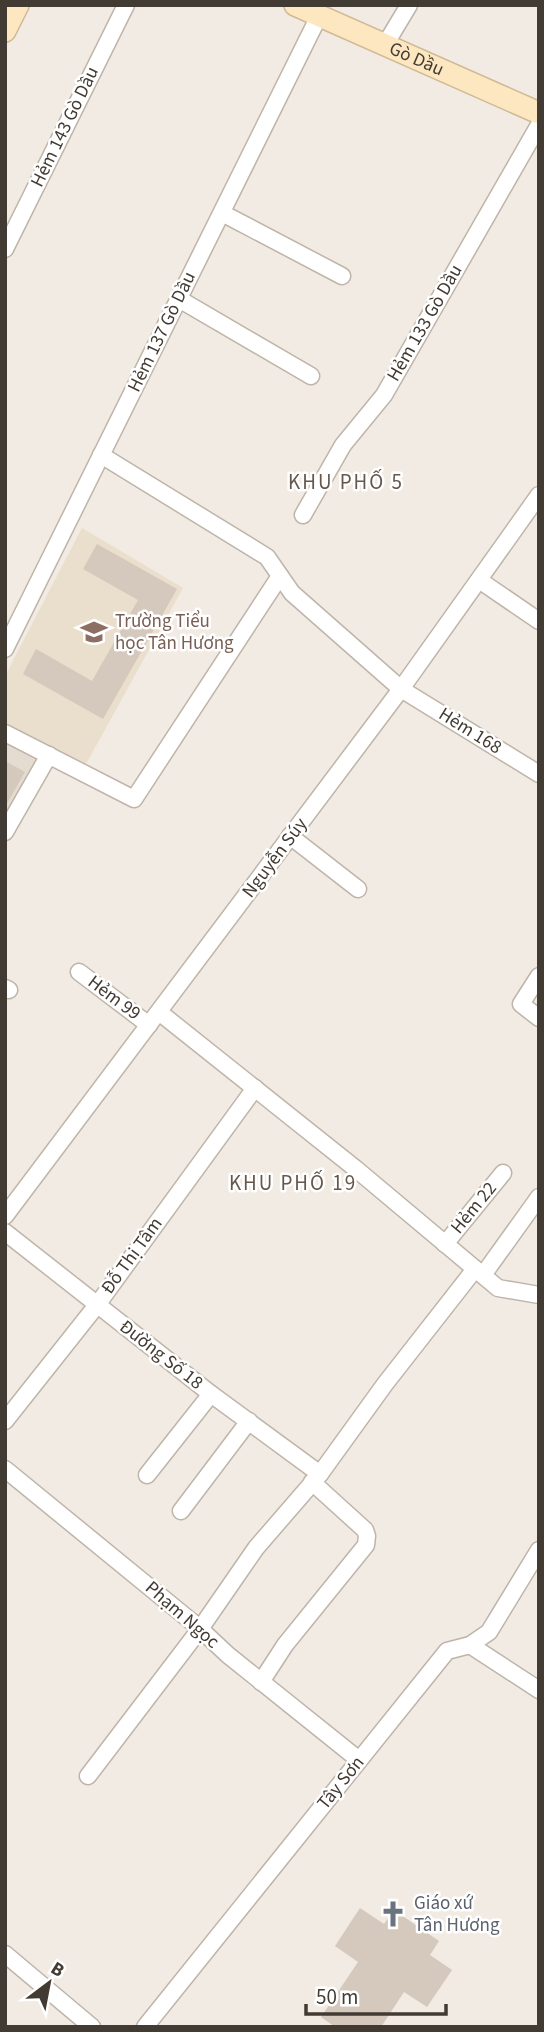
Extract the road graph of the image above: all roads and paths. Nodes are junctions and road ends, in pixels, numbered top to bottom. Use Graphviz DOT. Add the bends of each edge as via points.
graph roads {
  1 [pos="18,5"];
  2 [pos="126,5"];
  3 [pos="295,5"];
  4 [pos="409,5"];
  5 [pos="319,16"];
  6 [pos="5,31"];
  7 [pos="385,45"];
  8 [pos="539,113"];
  9 [pos="539,125"];
  10 [pos="222,213"];
  11 [pos="5,249"];
  12 [pos="342,276"];
  13 [pos="179,299"];
  14 [pos="311,376"];
  15 [pos="101,455"];
  16 [pos="539,495"];
  17 [pos="303,515"];
  18 [pos="524,515"];
  19 [pos="539,525"];
  20 [pos="280,576"];
  21 [pos="479,580"];
  22 [pos="539,621"];
  23 [pos="5,649"];
  24 [pos="401,689"];
  25 [pos="5,733"];
  26 [pos="49,755"];
  27 [pos="539,774"];
  28 [pos="5,832"];
  29 [pos="290,836"];
  30 [pos="358,889"];
  31 [pos="79,972"];
  32 [pos="539,976"];
  33 [pos="539,1018"];
  34 [pos="154,1019"];
  35 [pos="255,1088"];
  36 [pos="503,1173"];
  37 [pos="539,1196"];
  38 [pos="5,1216"];
  39 [pos="5,1232"];
  40 [pos="446,1244"];
  41 [pos="479,1272"];
  42 [pos="539,1296"];
  43 [pos="97,1305"];
  44 [pos="211,1394"];
  45 [pos="5,1421"];
  46 [pos="249,1421"];
  47 [pos="5,1469"];
  48 [pos="147,1475"];
  49 [pos="316,1478"];
  50 [pos="181,1511"];
  51 [pos="539,1550"];
  52 [pos="200,1629"];
  53 [pos="470,1645"];
  54 [pos="261,1682"];
  55 [pos="539,1690"];
  56 [pos="359,1760"];
  57 [pos="88,1776"];
  58 [pos="5,1954"];
  59 [pos="92,2027"];
  60 [pos="145,2027"];
  1 -- 6 [label="street"];
  2 -- 11 [label="street, Hẻm 143 Gò Dầu"];
  3 -- 5 [label="street, Gò Dầu"];
  4 -- 7 [label="street"];
  5 -- 7 [label="street, Gò Dầu"];
  5 -- 10 [label="street, Hẻm 137 Gò Dầu"];
  7 -- 8 [label="street, Gò Dầu"];
  9 -- 17 [label="street, Hẻm 133 Gò Dầu" via="384,395 343,445"];
  10 -- 12 [label="street"];
  10 -- 13 [label="street, Hẻm 137 Gò Dầu"];
  13 -- 14 [label="street"];
  13 -- 15 [label="street, Hẻm 137 Gò Dầu"];
  15 -- 20 [label="street, Hẻm 168" via="267,557"];
  15 -- 23 [label="street, Hẻm 137 Gò Dầu"];
  16 -- 18 [label="street, Nguyễn Súy"];
  18 -- 19 [label="street"];
  18 -- 21 [label="street, Nguyễn Súy"];
  20 -- 24 [label="street, Hẻm 168" via="292,593"];
  20 -- 26 [label="street" via="134,799"];
  21 -- 22 [label="street"];
  21 -- 24 [label="street, Nguyễn Súy"];
  24 -- 27 [label="street, Hẻm 168"];
  24 -- 29 [label="street, Nguyễn Súy"];
  25 -- 26 [label="street"];
  26 -- 28 [label="street"];
  29 -- 30 [label="street"];
  29 -- 34 [label="street, Nguyễn Súy"];
  31 -- 34 [label="street, Hẻm 99"];
  32 -- 33 [label="street" via="521,1004"];
  34 -- 35 [label="street, Hẻm 99"];
  34 -- 38 [label="street, Nguyễn Súy"];
  35 -- 40 [label="street, Hẻm 99"];
  35 -- 43 [label="street, Đỗ Thị Tâm"];
  36 -- 40 [label="street, Hẻm 22"];
  37 -- 41 [label="street"];
  39 -- 43 [label="street, Đường Số 18"];
  40 -- 41 [label="street, Hẻm 99"];
  41 -- 42 [label="street, Hẻm 99" via="498,1288"];
  41 -- 49 [label="street" via="385,1384"];
  43 -- 44 [label="street, Đường Số 18"];
  43 -- 45 [label="street, Đỗ Thị Tâm"];
  44 -- 46 [label="street, Đường Số 18"];
  44 -- 48 [label="street"];
  46 -- 49 [label="street, Đường Số 18"];
  46 -- 50 [label="street"];
  47 -- 52 [label="street, Phạm Ngọc"];
  49 -- 52 [label="street" via="256,1548"];
  49 -- 54 [label="street, Đường Số 18" via="365,1530 366,1545"];
  51 -- 53 [label="street, Tây Sơn" via="489,1632"];
  52 -- 54 [label="street, Phạm Ngọc"];
  52 -- 57 [label="street"];
  53 -- 55 [label="street"];
  53 -- 56 [label="street, Tây Sơn" via="447,1651"];
  54 -- 56 [label="street, Phạm Ngọc"];
  56 -- 60 [label="street, Tây Sơn"];
  58 -- 59 [label="street"];
}
